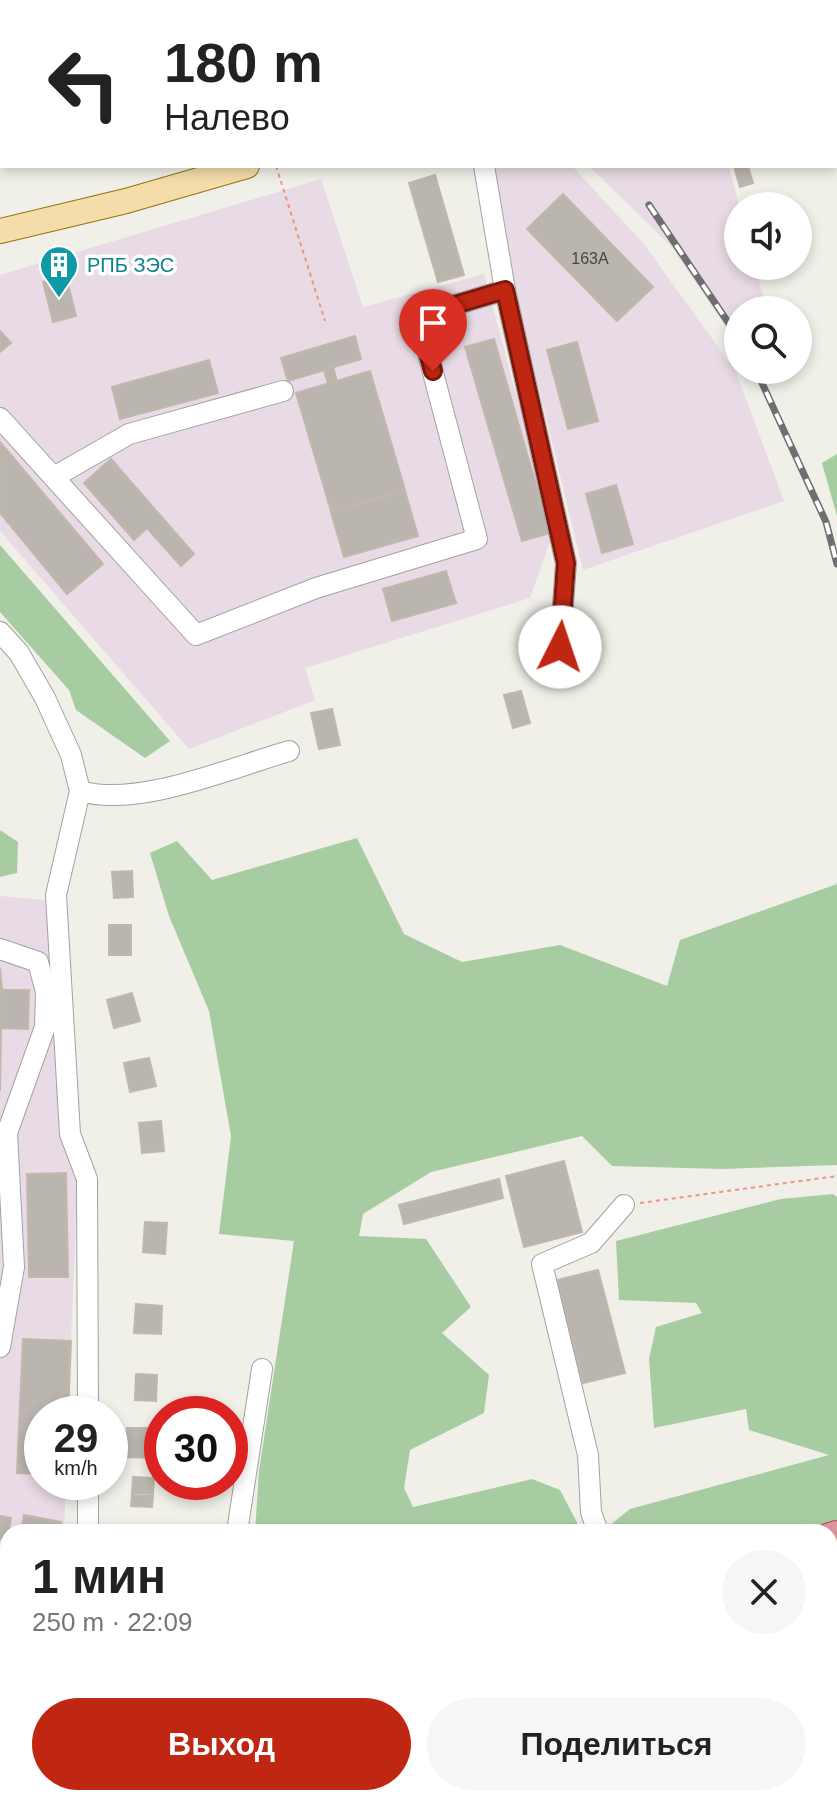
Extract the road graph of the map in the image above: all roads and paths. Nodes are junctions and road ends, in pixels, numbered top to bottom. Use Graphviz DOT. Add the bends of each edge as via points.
graph roads {
  1 [pos="240,168"];
  2 [pos="277,168"];
  3 [pos="484,168"];
  4 [pos="0,231"];
  5 [pos="505,290"];
  6 [pos="325,321"];
  7 [pos="283,391"];
  8 [pos="0,418"];
  9 [pos="54,477"];
  10 [pos="0,632"];
  11 [pos="560,647"];
  12 [pos="289,751"];
  13 [pos="80,791"];
  14 [pos="0,949"];
  15 [pos="4,1132"];
  16 [pos="837,1176"];
  17 [pos="624,1205"];
  18 [pos="0,1347"];
  19 [pos="262,1369"];
  20 [pos="88,1396"];
  21 [pos="88,1500"];
  22 [pos="88,1524"];
  23 [pos="238,1524"];
  24 [pos="595,1524"];
  1 -- 4 [label="main road"];
  2 -- 6 [label="path"];
  3 -- 5 [label="street"];
  5 -- 9 [label="street" via="418,316 477,539 316,588 196,635"];
  5 -- 11 [label="street" via="566,563"];
  7 -- 9 [label="street" via="129,434"];
  8 -- 9 [label="street"];
  10 -- 13 [label="street" via="45,698 71,755"];
  12 -- 13 [label="street" via="138,795 101,797"];
  13 -- 20 [label="street" via="56,895 70,1134 87,1179"];
  14 -- 15 [label="street" via="38,962 46,992 45,1027"];
  15 -- 18 [label="street" via="14,1267"];
  16 -- 17 [label="path"];
  17 -- 24 [label="street" via="591,1243 542,1264 588,1455"];
  19 -- 23 [label="street"];
  21 -- 22 [label="street"];
}
